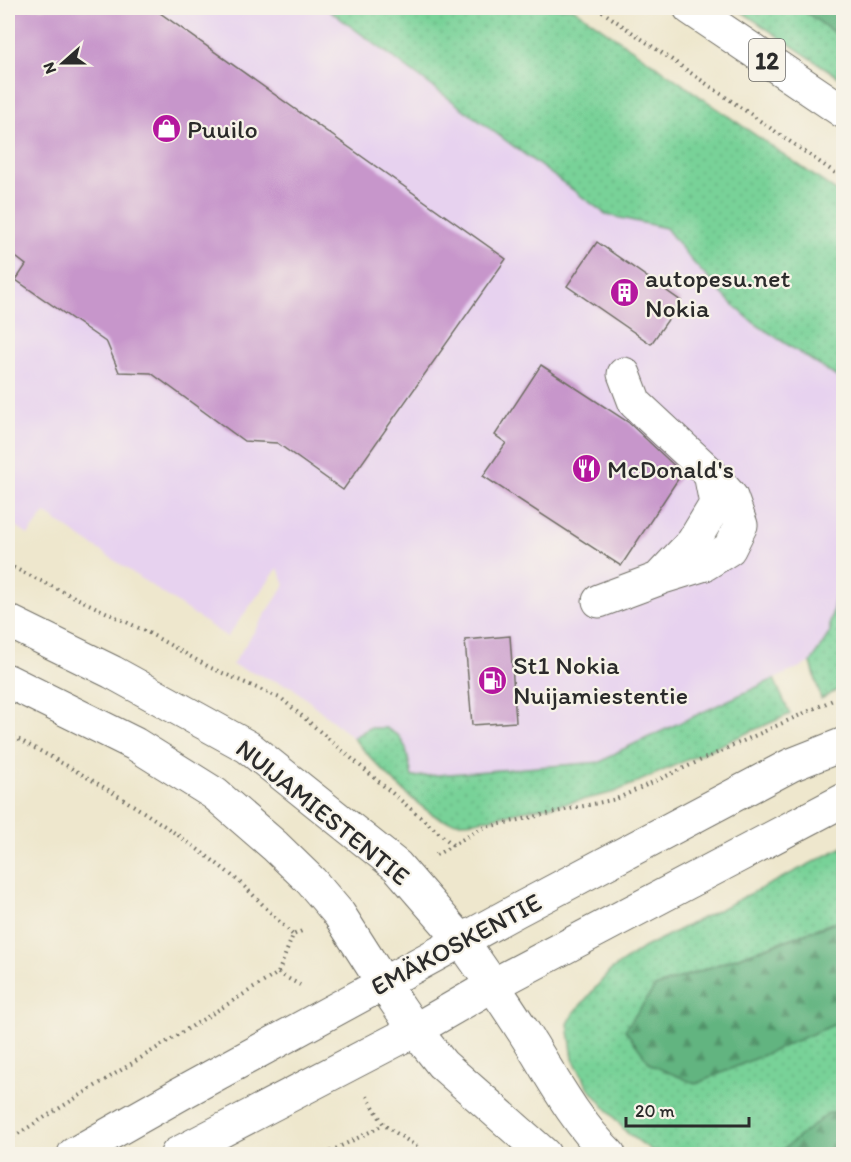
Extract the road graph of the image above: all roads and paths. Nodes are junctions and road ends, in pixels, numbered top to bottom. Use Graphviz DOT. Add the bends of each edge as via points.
graph roads {
  1 [pos="597,8"];
  2 [pos="690,8"];
  3 [pos="843,112"];
  4 [pos="843,179"];
  5 [pos="624,374"];
  6 [pos="8,565"];
  7 [pos="599,601"];
  8 [pos="8,621"];
  9 [pos="8,681"];
  10 [pos="8,734"];
  11 [pos="843,744"];
  12 [pos="843,800"];
  13 [pos="453,845"];
  14 [pos="293,935"];
  15 [pos="462,941"];
  16 [pos="383,983"];
  17 [pos="493,985"];
  18 [pos="415,1030"];
  19 [pos="74,1155"];
  20 [pos="177,1155"];
  21 [pos="325,1155"];
  22 [pos="428,1155"];
  23 [pos="544,1155"];
  24 [pos="609,1155"];
  1 -- 4 [label="path"];
  2 -- 3 [label="main road, 12"];
  5 -- 7 [label="main road" via="635,403 710,473 716,504 693,542 658,579"];
  6 -- 13 [label="path" via="147,632 209,667 282,699"];
  8 -- 15 [label="main road, NUIJAMIESTENTIE" via="112,672 248,747 397,866"];
  9 -- 16 [label="main road" via="135,744 215,794 311,881 339,914"];
  10 -- 14 [label="path" via="70,766 148,815 231,875"];
  11 -- 15 [label="main road, EMÄKOSKENTIE" via="791,765"];
  12 -- 17 [label="main road, EMÄKOSKENTIE"];
  15 -- 16 [label="main road, EMÄKOSKENTIE"];
  15 -- 17 [label="main road, NUIJAMIESTENTIE"];
  16 -- 18 [label="main road"];
  16 -- 19 [label="main road, EMÄKOSKENTIE"];
  17 -- 18 [label="main road, EMÄKOSKENTIE"];
  17 -- 24 [label="main road, NUIJAMIESTENTIE" via="552,1082"];
  18 -- 20 [label="main road, EMÄKOSKENTIE"];
  18 -- 23 [label="main road" via="442,1064"];
  21 -- 22 [label="path" via="384,1125"];
}
